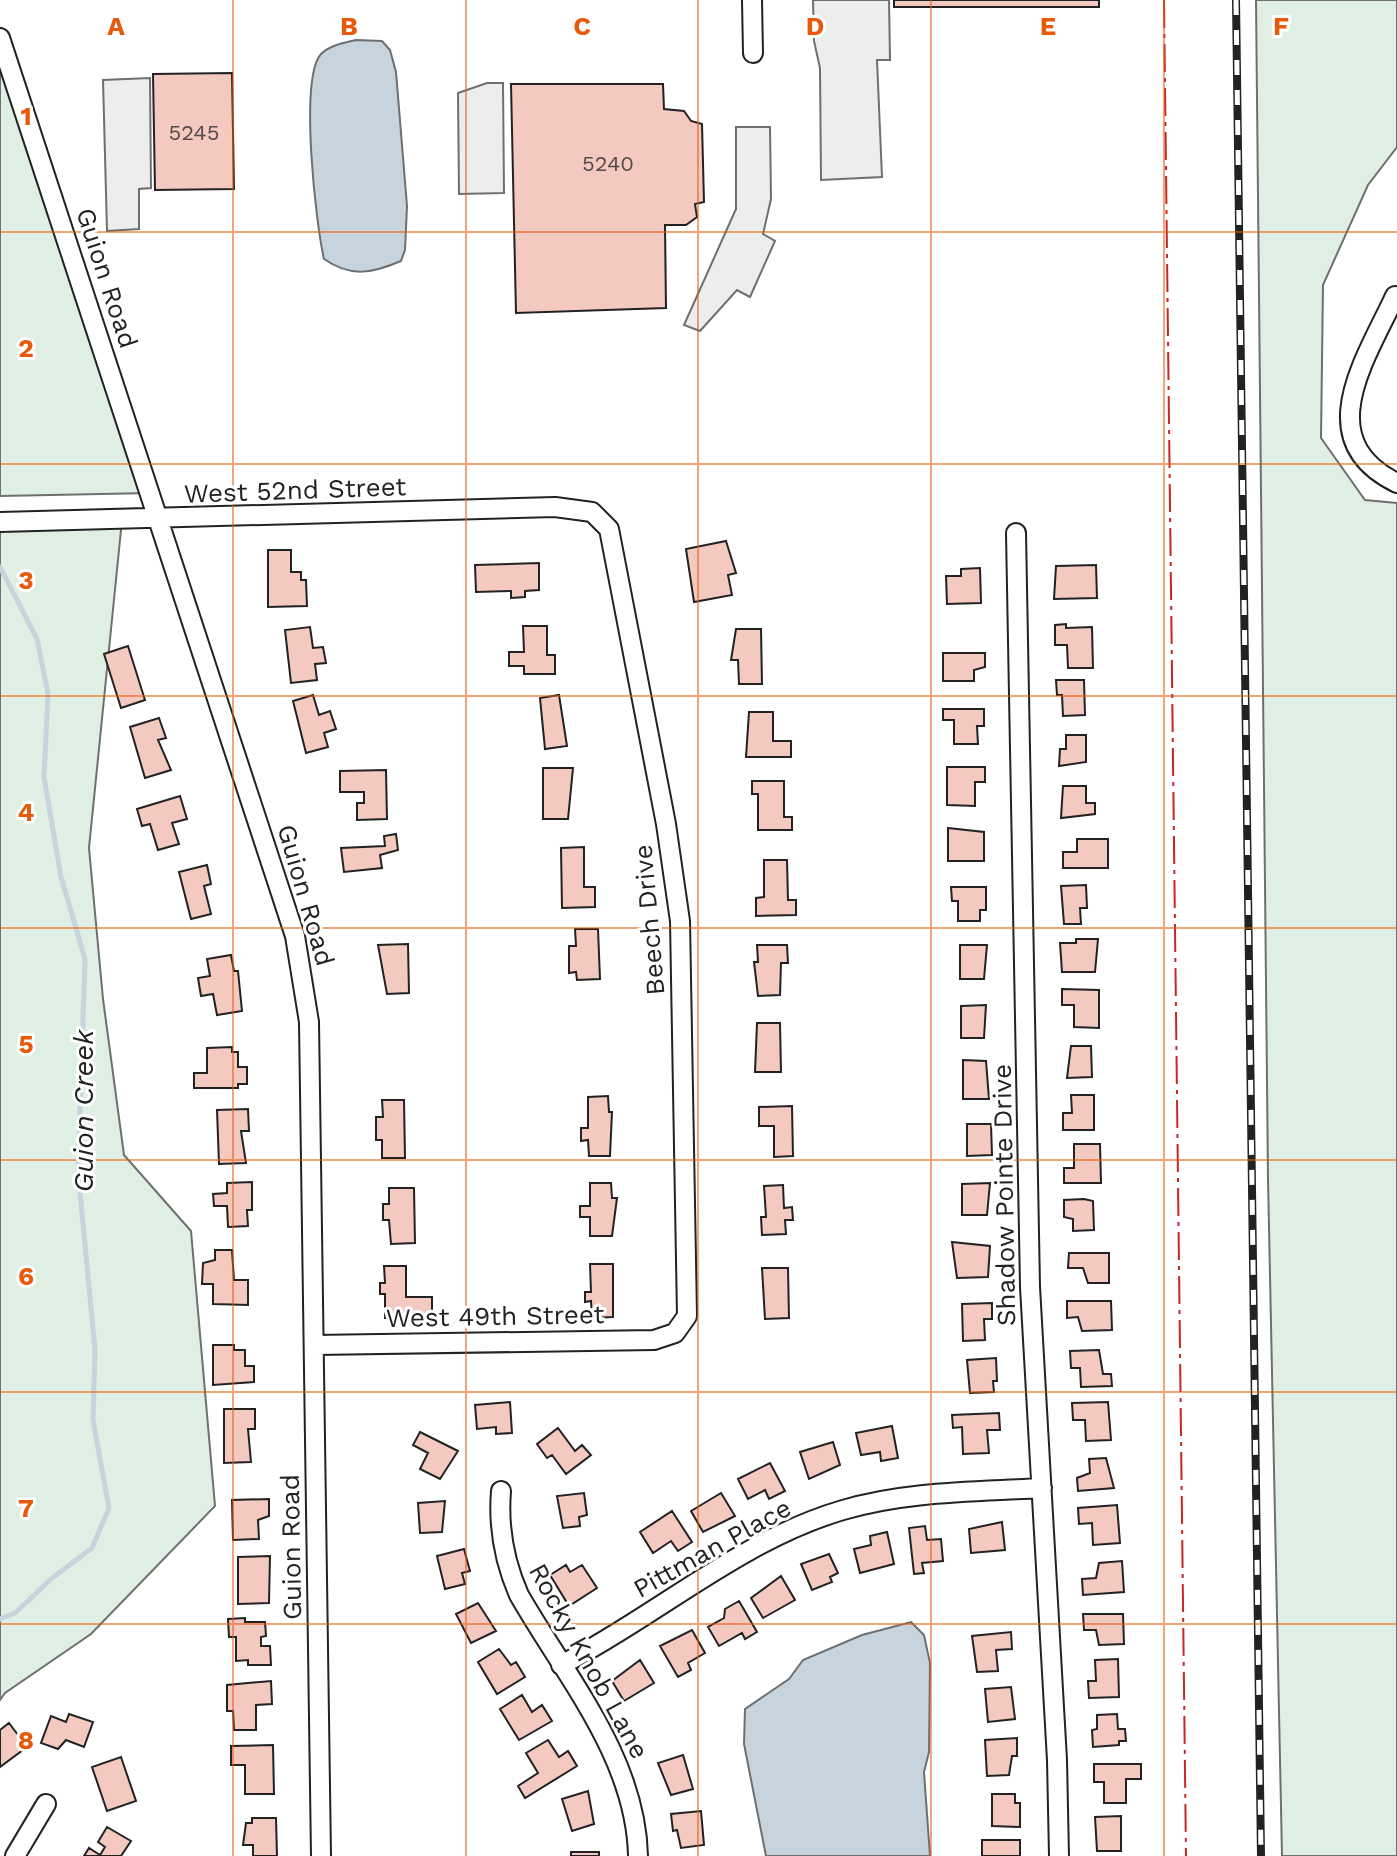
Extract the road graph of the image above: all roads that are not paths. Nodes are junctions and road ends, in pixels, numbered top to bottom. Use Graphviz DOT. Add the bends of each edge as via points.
graph roads {
  1 [pos="752,0"];
  2 [pos="0,38"];
  3 [pos="753,53"];
  4 [pos="1395,296"];
  5 [pos="1397,483"];
  6 [pos="592,512"];
  7 [pos="160,520"];
  8 [pos="6,522"];
  9 [pos="1016,533"];
  10 [pos="675,1333"];
  11 [pos="315,1345"];
  12 [pos="1042,1488"];
  13 [pos="501,1491"];
  14 [pos="561,1665"];
  15 [pos="46,1804"];
  16 [pos="15,1856"];
  17 [pos="321,1856"];
  18 [pos="638,1856"];
  19 [pos="1059,1856"];
  1 -- 3 [label="street"];
  2 -- 7 [label="street, Guion Road"];
  4 -- 5 [label="street" via="1352,389 1348,411 1365,460"];
  6 -- 7 [label="street, West 52nd Street" via="555,507"];
  6 -- 10 [label="street, Beech Drive" via="609,529 613,544 680,921 687,1316"];
  7 -- 8 [label="street, West 52nd Street"];
  7 -- 11 [label="street, Guion Road" via="303,973 309,1022"];
  9 -- 12 [label="street, Shadow Pointe Drive" via="1030,1287"];
  10 -- 11 [label="street, West 49th Street" via="654,1340"];
  11 -- 17 [label="street, Guion Road"];
  12 -- 14 [label="street, Pittman Place" via="902,1497 822,1517 762,1545"];
  12 -- 19 [label="street, Shadow Pointe Drive"];
  13 -- 14 [label="street, Rocky Knob Lane" via="502,1537 510,1573"];
  14 -- 18 [label="street, Rocky Knob Lane" via="621,1770 634,1813"];
  15 -- 16 [label="street"];
}
